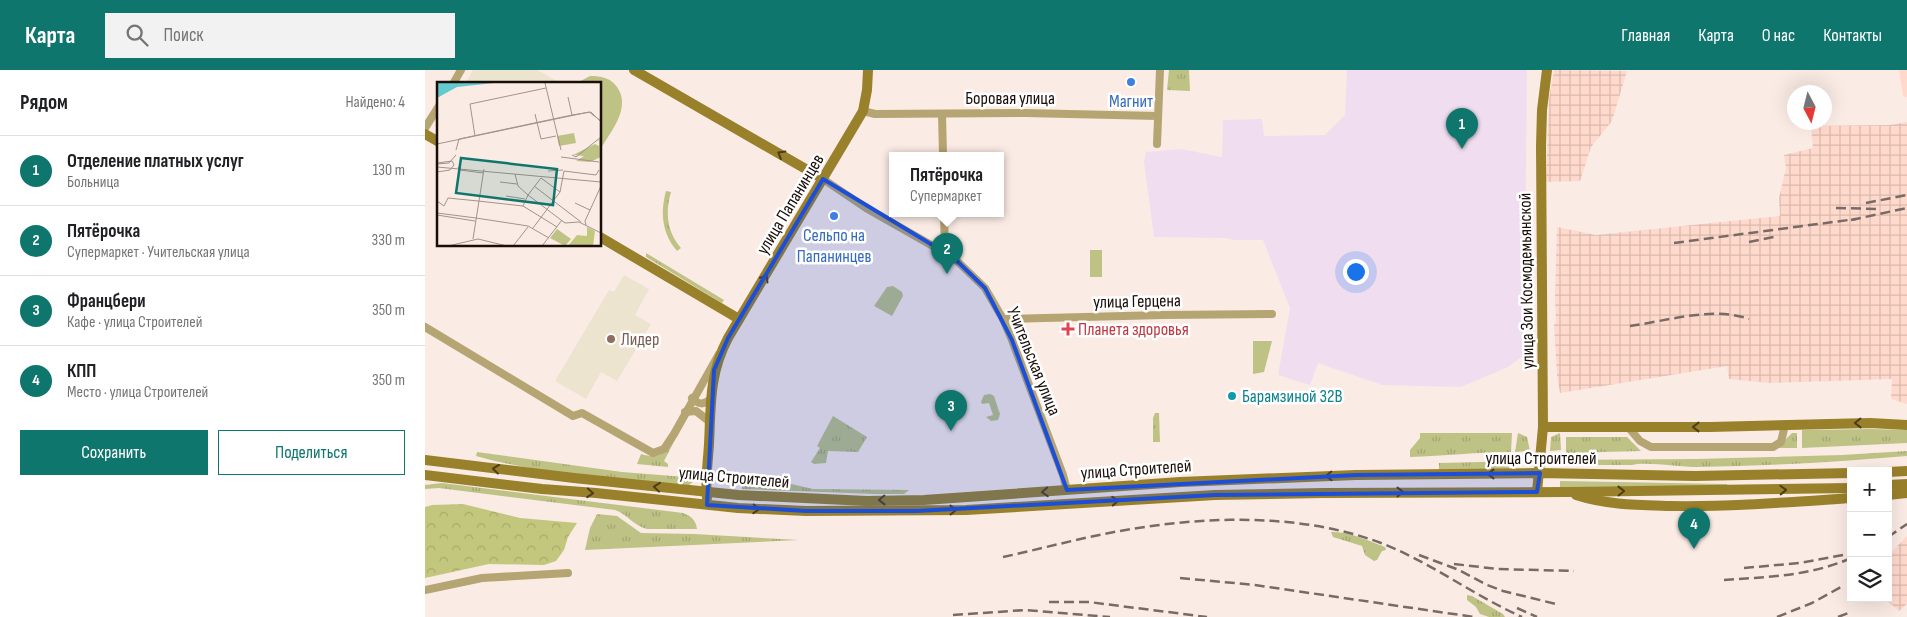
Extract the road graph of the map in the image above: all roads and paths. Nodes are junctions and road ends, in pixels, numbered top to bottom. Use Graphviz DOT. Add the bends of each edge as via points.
graph roads {
  1 [pos="461,70"];
  2 [pos="635,70"];
  3 [pos="868,70"];
  4 [pos="1161,70"];
  5 [pos="1547,70"];
  6 [pos="454,82"];
  7 [pos="437,109"];
  8 [pos="863,111"];
  9 [pos="942,114"];
  10 [pos="1158,116"];
  11 [pos="425,128"];
  12 [pos="425,134"];
  13 [pos="437,141"];
  14 [pos="1157,144"];
  15 [pos="943,152"];
  16 [pos="823,179"];
  17 [pos="945,217"];
  18 [pos="601,238"];
  19 [pos="945,252"];
  20 [pos="1273,314"];
  21 [pos="739,319"];
  22 [pos="1003,319"];
  23 [pos="425,327"];
  24 [pos="723,348"];
  25 [pos="692,398"];
  26 [pos="711,399"];
  27 [pos="685,412"];
  28 [pos="710,422"];
  29 [pos="1785,425"];
  30 [pos="1907,425"];
  31 [pos="1543,427"];
  32 [pos="1628,427"];
  33 [pos="425,460"];
  34 [pos="1907,471"];
  35 [pos="1892,472"];
  36 [pos="1540,473"];
  37 [pos="1847,473"];
  38 [pos="425,476"];
  39 [pos="1907,484"];
  40 [pos="1892,485"];
  41 [pos="1847,488"];
  42 [pos="1067,490"];
  43 [pos="706,492"];
  44 [pos="1537,492"];
  45 [pos="1566,492"];
  46 [pos="1907,493"];
  47 [pos="1892,495"];
  48 [pos="1847,498"];
  49 [pos="707,505"];
  50 [pos="568,573"];
  51 [pos="425,590"];
  1 -- 6 [label="street"];
  16 -- 2 [label="main road, one-way"];
  3 -- 8 [label="main road, улица Папанинцев"];
  4 -- 10 [label="street"];
  5 -- 31 [label="main road, улица Зои Космодемьянской" via="1541,146"];
  7 -- 11 [label="street"];
  8 -- 9 [label="street, Боровая улица" via="875,114"];
  8 -- 16 [label="main road, улица Папанинцев"];
  9 -- 10 [label="street, Боровая улица"];
  9 -- 15 [label="street"];
  10 -- 14 [label="street"];
  12 -- 13 [label="main road"];
  16 -- 19 [label="street, Учительская улица" via="866,208"];
  21 -- 16 [label="main road, улица Папанинцев, one-way"];
  17 -- 19 [label="street"];
  18 -- 21 [label="main road"];
  19 -- 22 [label="street, Учительская улица" via="985,288"];
  20 -- 22 [label="street, улица Герцена"];
  21 -- 24 [label="main road, улица Папанинцев"];
  22 -- 42 [label="street, Учительская улица"];
  23 -- 27 [label="street, улица Папанинцев" via="573,416 582,413 653,453 664,449"];
  24 -- 25 [label="street, улица Папанинцев"];
  24 -- 26 [label="main road, улица Папанинцев" via="714,370"];
  25 -- 26 [label="street" via="697,404"];
  25 -- 27 [label="street, улица Папанинцев"];
  26 -- 28 [label="main road, улица Папанинцев"];
  27 -- 28 [label="street" via="697,411"];
  28 -- 43 [label="main road, улица Папанинцев"];
  30 -- 29 [label="main road, one-way"];
  29 -- 32 [label="main road, one-way"];
  29 -- 32 [label="street" via="1781,442 1773,447 1651,447 1640,441"];
  31 -- 32 [label="main road"];
  31 -- 36 [label="main road, улица Зои Космодемьянской"];
  43 -- 33 [label="main road, улица Строителей, one-way"];
  34 -- 35 [label="main road"];
  36 -- 37 [label="main road, улица Строителей" via="1695,476"];
  36 -- 42 [label="main road, улица Строителей, one-way" via="1303,476"];
  36 -- 44 [label="main road, улица Зои Космодемьянской"];
  38 -- 49 [label="main road, улица Строителей, one-way"];
  39 -- 40 [label="main road"];
  45 -- 41 [label="main road, улица Строителей, one-way"];
  42 -- 43 [label="main road, улица Строителей, one-way" via="867,501"];
  43 -- 49 [label="main road, улица Папанинцев"];
  44 -- 45 [label="main road, улица Строителей"];
  49 -- 44 [label="main road, улица Строителей, one-way" via="806,511 917,511 1223,495"];
  45 -- 48 [label="main road" via="1595,501 1641,505 1730,505"];
  46 -- 47 [label="main road"];
  50 -- 51 [label="street" via="482,578"];
}
